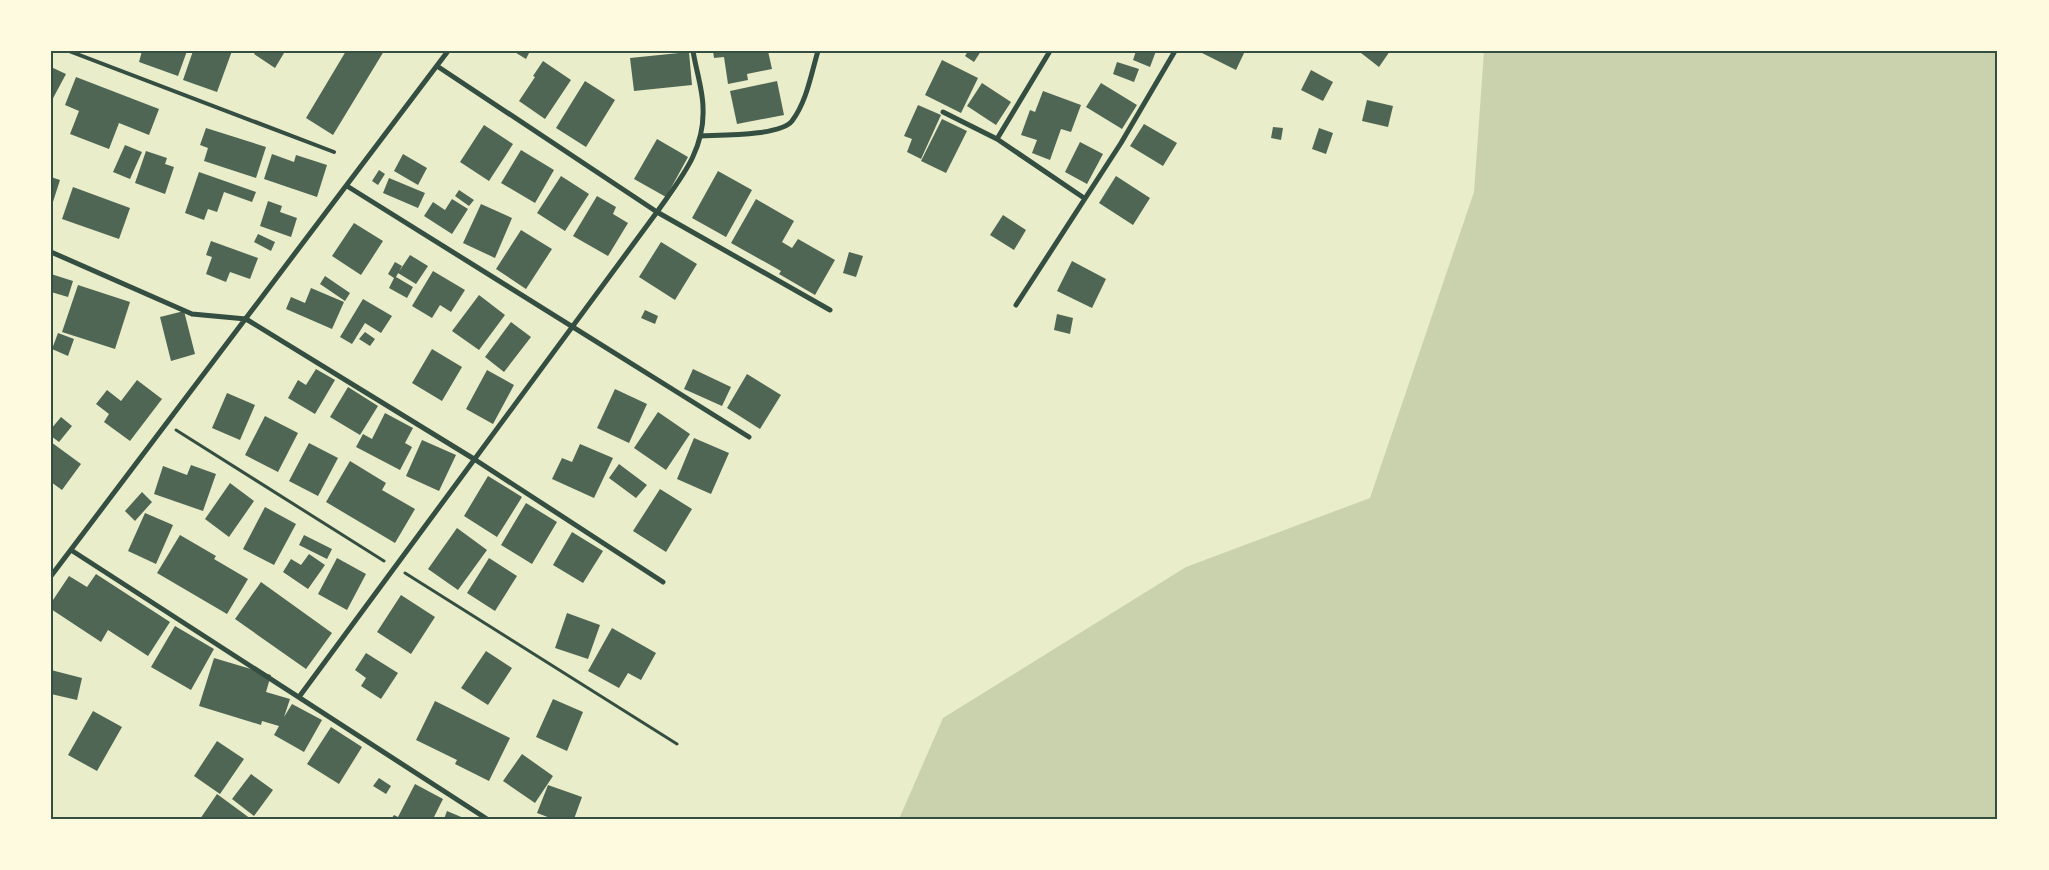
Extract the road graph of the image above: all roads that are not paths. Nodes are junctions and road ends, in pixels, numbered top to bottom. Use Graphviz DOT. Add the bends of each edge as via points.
graph roads {
  1 [pos="69,51"];
  2 [pos="448,51"];
  3 [pos="693,51"];
  4 [pos="818,51"];
  5 [pos="1050,51"];
  6 [pos="1175,51"];
  7 [pos="438,66"];
  8 [pos="943,112"];
  9 [pos="701,136"];
  10 [pos="997,139"];
  11 [pos="334,152"];
  12 [pos="347,186"];
  13 [pos="1084,198"];
  14 [pos="657,212"];
  15 [pos="51,252"];
  16 [pos="1016,305"];
  17 [pos="830,310"];
  18 [pos="246,319"];
  19 [pos="572,326"];
  20 [pos="750,437"];
  21 [pos="474,459"];
  22 [pos="71,550"];
  23 [pos="51,576"];
  24 [pos="663,582"];
  25 [pos="299,697"];
  26 [pos="487,819"];
  1 -- 11 [label="lane"];
  2 -- 7 [label="street"];
  3 -- 9 [label="street" via="703,108"];
  4 -- 9 [label="street" via="803,100 792,122 782,128"];
  5 -- 10 [label="street"];
  6 -- 13 [label="street" via="1121,143"];
  7 -- 12 [label="street"];
  7 -- 14 [label="street"];
  8 -- 10 [label="street"];
  9 -- 14 [label="street" via="695,156"];
  10 -- 13 [label="street"];
  12 -- 18 [label="street"];
  12 -- 19 [label="street"];
  13 -- 16 [label="street"];
  14 -- 17 [label="street"];
  14 -- 19 [label="street"];
  15 -- 18 [label="street" via="192,314"];
  18 -- 21 [label="street"];
  18 -- 22 [label="street"];
  19 -- 20 [label="street"];
  19 -- 21 [label="street"];
  21 -- 24 [label="street"];
  21 -- 25 [label="street"];
  22 -- 23 [label="street"];
  22 -- 25 [label="street"];
  25 -- 26 [label="street"];
}
